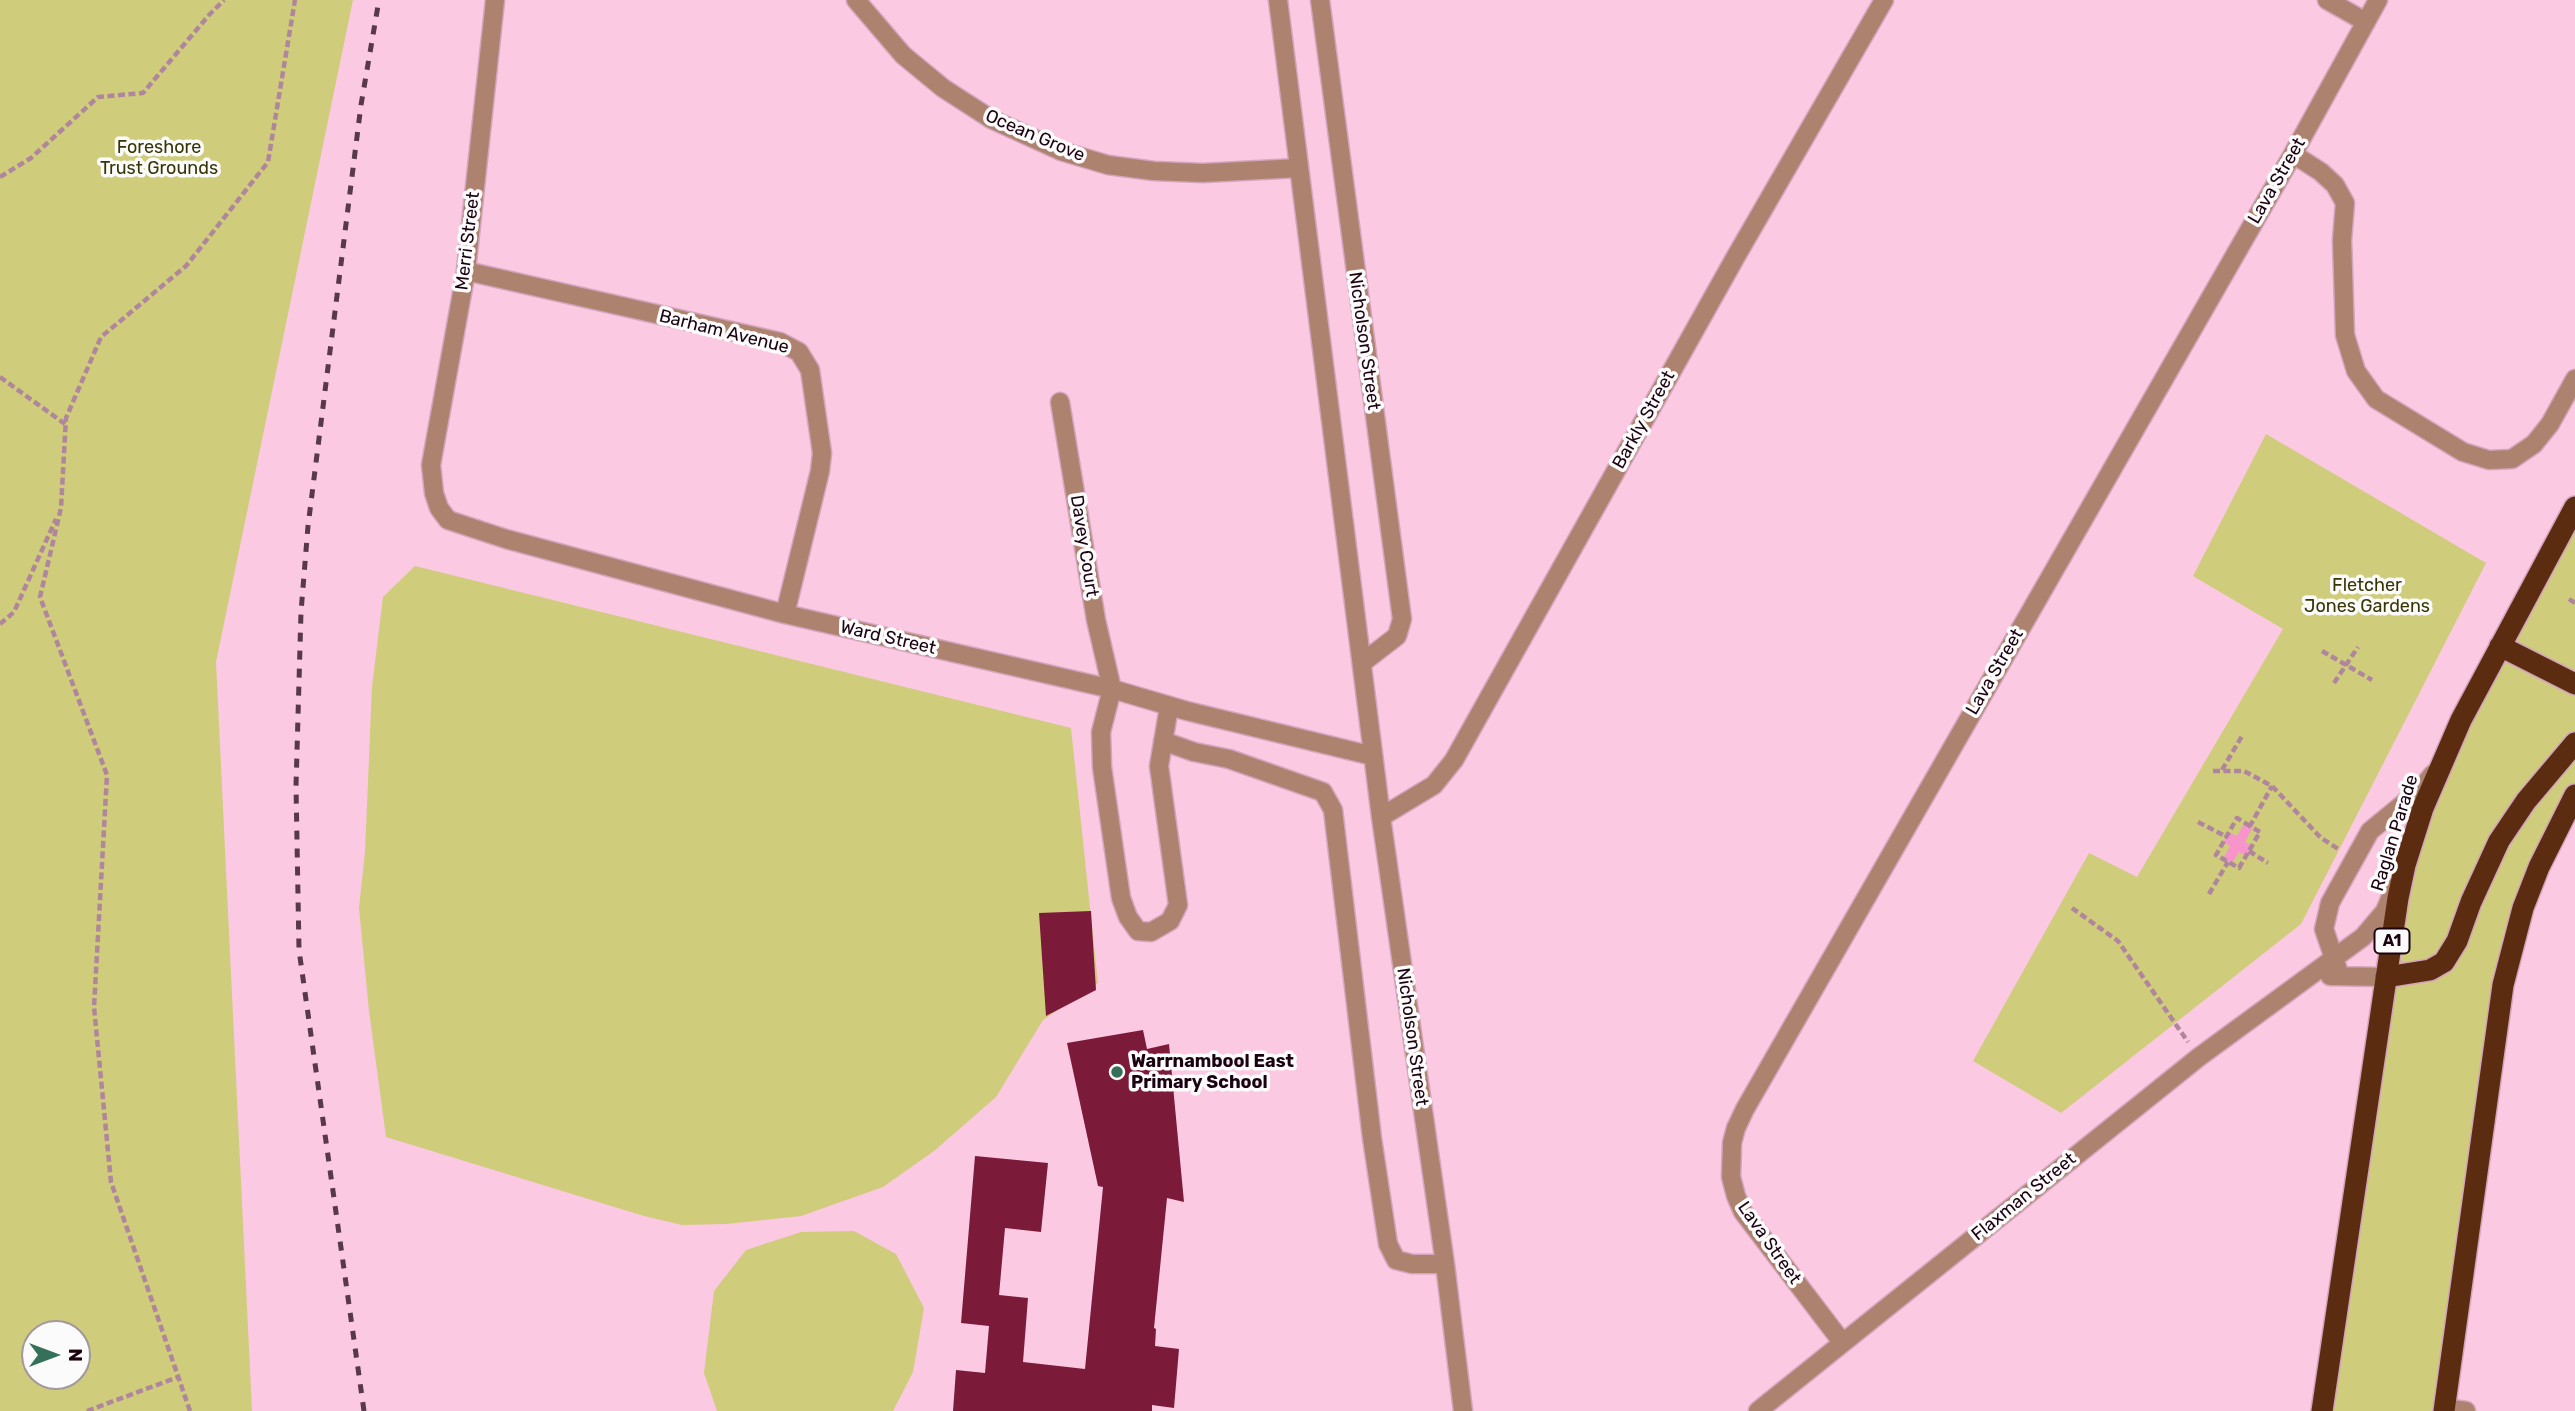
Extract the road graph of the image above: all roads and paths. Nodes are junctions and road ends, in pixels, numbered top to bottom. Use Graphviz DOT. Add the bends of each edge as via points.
graph roads {
  1 [pos="224,0"];
  2 [pos="295,0"];
  3 [pos="495,0"];
  4 [pos="856,0"];
  5 [pos="1278,0"];
  6 [pos="1320,0"];
  7 [pos="1884,0"];
  8 [pos="2328,0"];
  9 [pos="2378,0"];
  10 [pos="2366,22"];
  11 [pos="2293,154"];
  12 [pos="1299,168"];
  13 [pos="0,177"];
  14 [pos="466,271"];
  15 [pos="0,377"];
  16 [pos="2575,379"];
  17 [pos="1060,402"];
  18 [pos="66,424"];
  19 [pos="432,480"];
  20 [pos="2575,507"];
  21 [pos="61,508"];
  22 [pos="2569,599"];
  23 [pos="2575,603"];
  24 [pos="785,614"];
  25 [pos="0,624"];
  26 [pos="2500,646"];
  27 [pos="2358,647"];
  28 [pos="2322,652"];
  29 [pos="1362,663"];
  30 [pos="2346,665"];
  31 [pos="2372,680"];
  32 [pos="2334,683"];
  33 [pos="2575,684"];
  34 [pos="1112,689"];
  35 [pos="1169,707"];
  36 [pos="2242,736"];
  37 [pos="1163,741"];
  38 [pos="2575,743"];
  39 [pos="1373,756"];
  40 [pos="2440,763"];
  41 [pos="2213,771"];
  42 [pos="2221,771"];
  43 [pos="2272,786"];
  44 [pos="2575,795"];
  45 [pos="1381,817"];
  46 [pos="2199,822"];
  47 [pos="2250,825"];
  48 [pos="2227,836"];
  49 [pos="2249,851"];
  50 [pos="2353,859"];
  51 [pos="2228,862"];
  52 [pos="2267,863"];
  53 [pos="2405,865"];
  54 [pos="2209,894"];
  55 [pos="2072,908"];
  56 [pos="2334,958"];
  57 [pos="2340,976"];
  58 [pos="2386,978"];
  59 [pos="2293,986"];
  60 [pos="2199,1057"];
  61 [pos="1445,1265"];
  62 [pos="1842,1342"];
  63 [pos="178,1377"];
  64 [pos="2444,1409"];
  65 [pos="87,1411"];
  66 [pos="190,1411"];
  67 [pos="1463,1411"];
  68 [pos="1758,1411"];
  69 [pos="2322,1411"];
  70 [pos="2466,1411"];
  1 -- 13 [label="path" via="144,93 98,97 31,158"];
  2 -- 18 [label="path" via="268,162 186,266 101,337"];
  3 -- 14 [label="street, Merri Street"];
  4 -- 12 [label="street, Ocean Grove" via="903,55 943,88 991,119 1061,151 1108,165 1154,171"];
  5 -- 12 [label="street, Nicholson Street"];
  6 -- 29 [label="street, Nicholson Street" via="1402,619 1397,636"];
  7 -- 45 [label="street, Barkly Street" via="1454,760 1434,785"];
  8 -- 10 [label="street"];
  9 -- 10 [label="street, Lava Street"];
  10 -- 11 [label="street, Lava Street"];
  11 -- 16 [label="street" via="2335,186 2345,203 2345,335 2356,371 2376,398 2463,452 2489,460 2512,459 2534,444 2550,424"];
  11 -- 62 [label="street, Lava Street" via="1736,1128 1731,1169 1743,1212"];
  12 -- 29 [label="street, Nicholson Street"];
  14 -- 19 [label="street, Merri Street" via="439,412"];
  14 -- 24 [label="street, Barham Avenue" via="780,342 799,352 810,370 822,453"];
  15 -- 18 [label="path"];
  17 -- 34 [label="street, Davey Court"];
  18 -- 21 [label="path"];
  19 -- 24 [label="street, Ward Street" via="439,508 448,520"];
  20 -- 26 [label="highway, Raglan Parade / A1"];
  21 -- 25 [label="path" via="14,612"];
  21 -- 63 [label="path" via="40,597 107,775 94,1007 111,1182"];
  22 -- 23 [label="path"];
  24 -- 34 [label="street, Ward Street"];
  26 -- 33 [label="highway"];
  26 -- 40 [label="highway, Raglan Parade / A1"];
  27 -- 30 [label="path"];
  28 -- 30 [label="path"];
  29 -- 39 [label="street, Nicholson Street"];
  30 -- 31 [label="path"];
  30 -- 32 [label="path"];
  34 -- 35 [label="street, Ward Street"];
  34 -- 37 [label="street" via="1101,732 1102,767 1121,898 1138,931 1151,932 1170,921 1178,905 1159,766"];
  35 -- 37 [label="street"];
  35 -- 39 [label="street, Ward Street"];
  36 -- 42 [label="path"];
  37 -- 61 [label="street" via="1323,792 1333,810 1388,1244 1396,1261"];
  38 -- 58 [label="highway" via="2499,841 2444,962 2430,970"];
  39 -- 45 [label="street, Nicholson Street"];
  40 -- 50 [label="street" via="2420,790 2370,831"];
  40 -- 53 [label="highway, Raglan Parade / A1"];
  41 -- 42 [label="path"];
  42 -- 43 [label="path" via="2244,771"];
  43 -- 47 [label="path"];
  43 -- 50 [label="path" via="2321,838"];
  44 -- 64 [label="highway" via="2523,908 2504,985"];
  45 -- 61 [label="street, Nicholson Street"];
  46 -- 48 [label="path"];
  47 -- 48 [label="path" via="2237,818"];
  47 -- 49 [label="path" via="2260,832"];
  48 -- 51 [label="path" via="2216,855"];
  49 -- 51 [label="path" via="2239,868"];
  49 -- 52 [label="path"];
  50 -- 56 [label="street" via="2325,922"];
  51 -- 54 [label="path"];
  53 -- 56 [label="street, Flaxman Street" via="2376,923"];
  53 -- 58 [label="highway, Raglan Parade / A1"];
  55 -- 60 [label="path" via="2118,941"];
  56 -- 57 [label="street"];
  56 -- 59 [label="street, Flaxman Street"];
  57 -- 58 [label="street, Flaxman Street"];
  57 -- 59 [label="street, Flaxman Street"];
  58 -- 69 [label="highway, Raglan Parade / A1"];
  59 -- 60 [label="street, Flaxman Street"];
  60 -- 62 [label="street, Flaxman Street"];
  61 -- 67 [label="street, Nicholson Street"];
  62 -- 68 [label="street, Flaxman Street"];
  63 -- 65 [label="path"];
  63 -- 66 [label="path"];
  64 -- 70 [label="street"];
}
